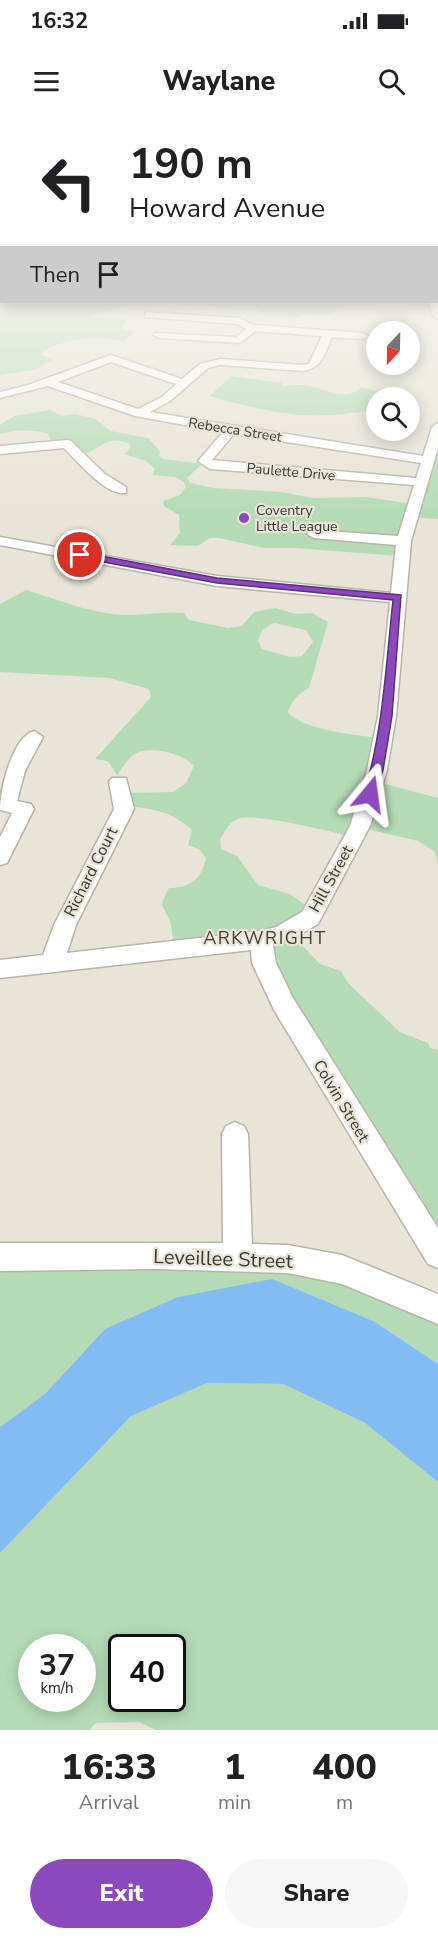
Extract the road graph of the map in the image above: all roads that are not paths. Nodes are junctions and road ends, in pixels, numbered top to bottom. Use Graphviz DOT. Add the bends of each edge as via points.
graph roads {
  1 [pos="103,361"];
  2 [pos="120,361"];
  3 [pos="317,361"];
  4 [pos="48,382"];
  5 [pos="183,383"];
  6 [pos="0,395"];
  7 [pos="139,413"];
  8 [pos="438,427"];
  9 [pos="231,430"];
  10 [pos="0,450"];
  11 [pos="426,460"];
  12 [pos="420,482"];
  13 [pos="121,490"];
  14 [pos="314,534"];
  15 [pos="0,541"];
  16 [pos="404,541"];
  17 [pos="398,597"];
  18 [pos="34,737"];
  19 [pos="119,782"];
  20 [pos="0,858"];
  21 [pos="261,940"];
  22 [pos="52,963"];
  23 [pos="0,969"];
  24 [pos="236,1134"];
  25 [pos="438,1254"];
  26 [pos="0,1257"];
  27 [pos="238,1257"];
  28 [pos="438,1310"];
  1 -- 4 [label="street"];
  2 -- 5 [label="street"];
  3 -- 5 [label="street" via="309,367 214,362"];
  4 -- 6 [label="street"];
  4 -- 7 [label="street, Rebecca Street"];
  5 -- 7 [label="street" via="166,399"];
  7 -- 9 [label="street, Rebecca Street"];
  8 -- 11 [label="street, Hill Street"];
  9 -- 11 [label="street, Rebecca Street"];
  9 -- 12 [label="street, Paulette Drive" via="204,461 210,465"];
  10 -- 13 [label="street" via="67,444 100,477"];
  11 -- 12 [label="street, Hill Street"];
  12 -- 16 [label="street, Hill Street"];
  14 -- 16 [label="street"];
  15 -- 17 [label="street" via="217,581"];
  16 -- 17 [label="street, Hill Street"];
  17 -- 21 [label="street, Hill Street" via="387,716 377,770 360,825 310,918 284,933"];
  18 -- 20 [label="street" via="15,771 6,805 24,809"];
  19 -- 22 [label="street, Richard Court" via="124,809 65,925"];
  21 -- 22 [label="street, Hill Street"];
  21 -- 25 [label="street, Colvin Street" via="264,963 283,1003"];
  22 -- 23 [label="street, Hill Street"];
  24 -- 27 [label="street"];
  26 -- 27 [label="street, Leveillee Street"];
  27 -- 28 [label="street, Leveillee Street" via="288,1259 342,1270"];
}
